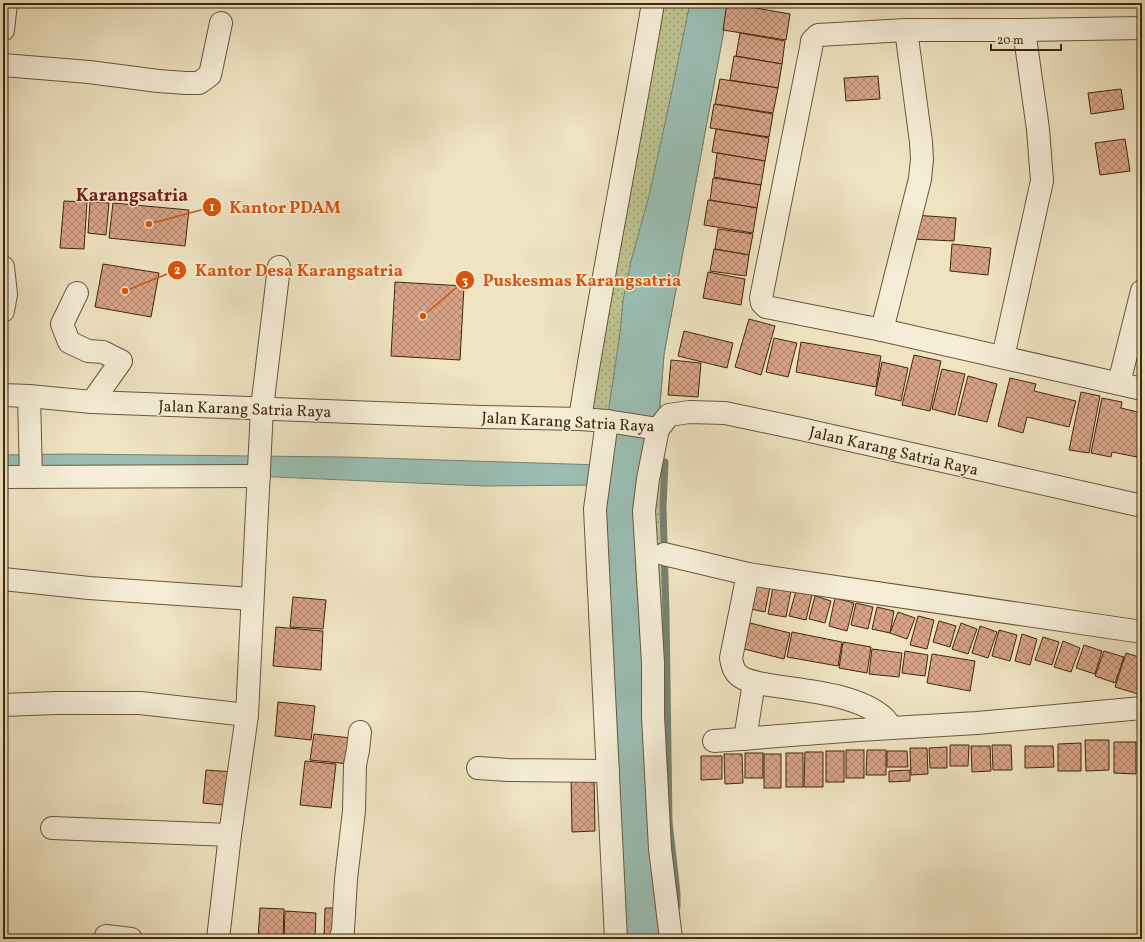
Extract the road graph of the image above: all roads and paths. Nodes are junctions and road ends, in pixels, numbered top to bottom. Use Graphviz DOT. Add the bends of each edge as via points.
graph roads {
  1 [pos="653,3"];
  2 [pos="220,23"];
  3 [pos="1142,28"];
  4 [pos="906,30"];
  5 [pos="1024,30"];
  6 [pos="3,65"];
  7 [pos="3,266"];
  8 [pos="279,267"];
  9 [pos="1142,291"];
  10 [pos="76,293"];
  11 [pos="3,311"];
  12 [pos="882,330"];
  13 [pos="1003,357"];
  14 [pos="1118,383"];
  15 [pos="1142,389"];
  16 [pos="3,395"];
  17 [pos="29,396"];
  18 [pos="92,402"];
  19 [pos="262,408"];
  20 [pos="580,419"];
  21 [pos="607,421"];
  22 [pos="658,429"];
  23 [pos="259,476"];
  24 [pos="3,477"];
  25 [pos="31,477"];
  26 [pos="1142,506"];
  27 [pos="664,554"];
  28 [pos="748,574"];
  29 [pos="3,579"];
  30 [pos="252,599"];
  31 [pos="1142,632"];
  32 [pos="754,682"];
  33 [pos="3,705"];
  34 [pos="1142,708"];
  35 [pos="247,715"];
  36 [pos="892,728"];
  37 [pos="360,732"];
  38 [pos="745,739"];
  39 [pos="714,741"];
  40 [pos="478,768"];
  41 [pos="608,772"];
  42 [pos="52,828"];
  43 [pos="230,835"];
  44 [pos="106,936"];
  45 [pos="131,939"];
  46 [pos="218,939"];
  47 [pos="340,939"];
  48 [pos="616,939"];
  49 [pos="671,939"];
  1 -- 20 [label="street" via="590,349"];
  2 -- 6 [label="street" via="210,75 199,83"];
  3 -- 5 [label="street"];
  4 -- 5 [label="street"];
  4 -- 12 [label="street" via="922,160 920,179"];
  4 -- 12 [label="street" via="818,35 812,41 761,298 766,307"];
  5 -- 13 [label="street" via="1038,129 1042,181"];
  7 -- 11 [label="street" via="6,294"];
  8 -- 19 [label="street"];
  9 -- 14 [label="street"];
  10 -- 18 [label="street" via="62,324 69,342 88,350 103,352 122,361"];
  12 -- 13 [label="street"];
  13 -- 14 [label="street"];
  14 -- 15 [label="street"];
  16 -- 17 [label="street, Jalan Karang Satria Raya"];
  17 -- 18 [label="street, Jalan Karang Satria Raya"];
  17 -- 25 [label="street"];
  18 -- 19 [label="street, Jalan Karang Satria Raya"];
  19 -- 20 [label="street, Jalan Karang Satria Raya"];
  19 -- 23 [label="street"];
  20 -- 21 [label="street, Jalan Karang Satria Raya"];
  21 -- 22 [label="street, Jalan Karang Satria Raya"];
  21 -- 41 [label="street" via="596,509"];
  22 -- 26 [label="street, Jalan Karang Satria Raya" via="669,416 689,412 725,413"];
  22 -- 49 [label="street" via="644,511 660,849"];
  23 -- 25 [label="street"];
  23 -- 30 [label="street"];
  24 -- 25 [label="street"];
  27 -- 28 [label="street"];
  28 -- 31 [label="street"];
  28 -- 32 [label="street" via="731,658 733,668 739,676"];
  29 -- 30 [label="street" via="89,588"];
  30 -- 35 [label="street"];
  32 -- 36 [label="street" via="843,697 877,713"];
  32 -- 38 [label="street"];
  33 -- 35 [label="street" via="140,703"];
  34 -- 36 [label="street"];
  35 -- 43 [label="street"];
  36 -- 38 [label="street"];
  37 -- 47 [label="street" via="355,765 354,811 343,931"];
  38 -- 39 [label="street"];
  40 -- 41 [label="street"];
  41 -- 48 [label="street"];
  42 -- 43 [label="street"];
  43 -- 46 [label="street"];
  44 -- 45 [label="street"];
}
